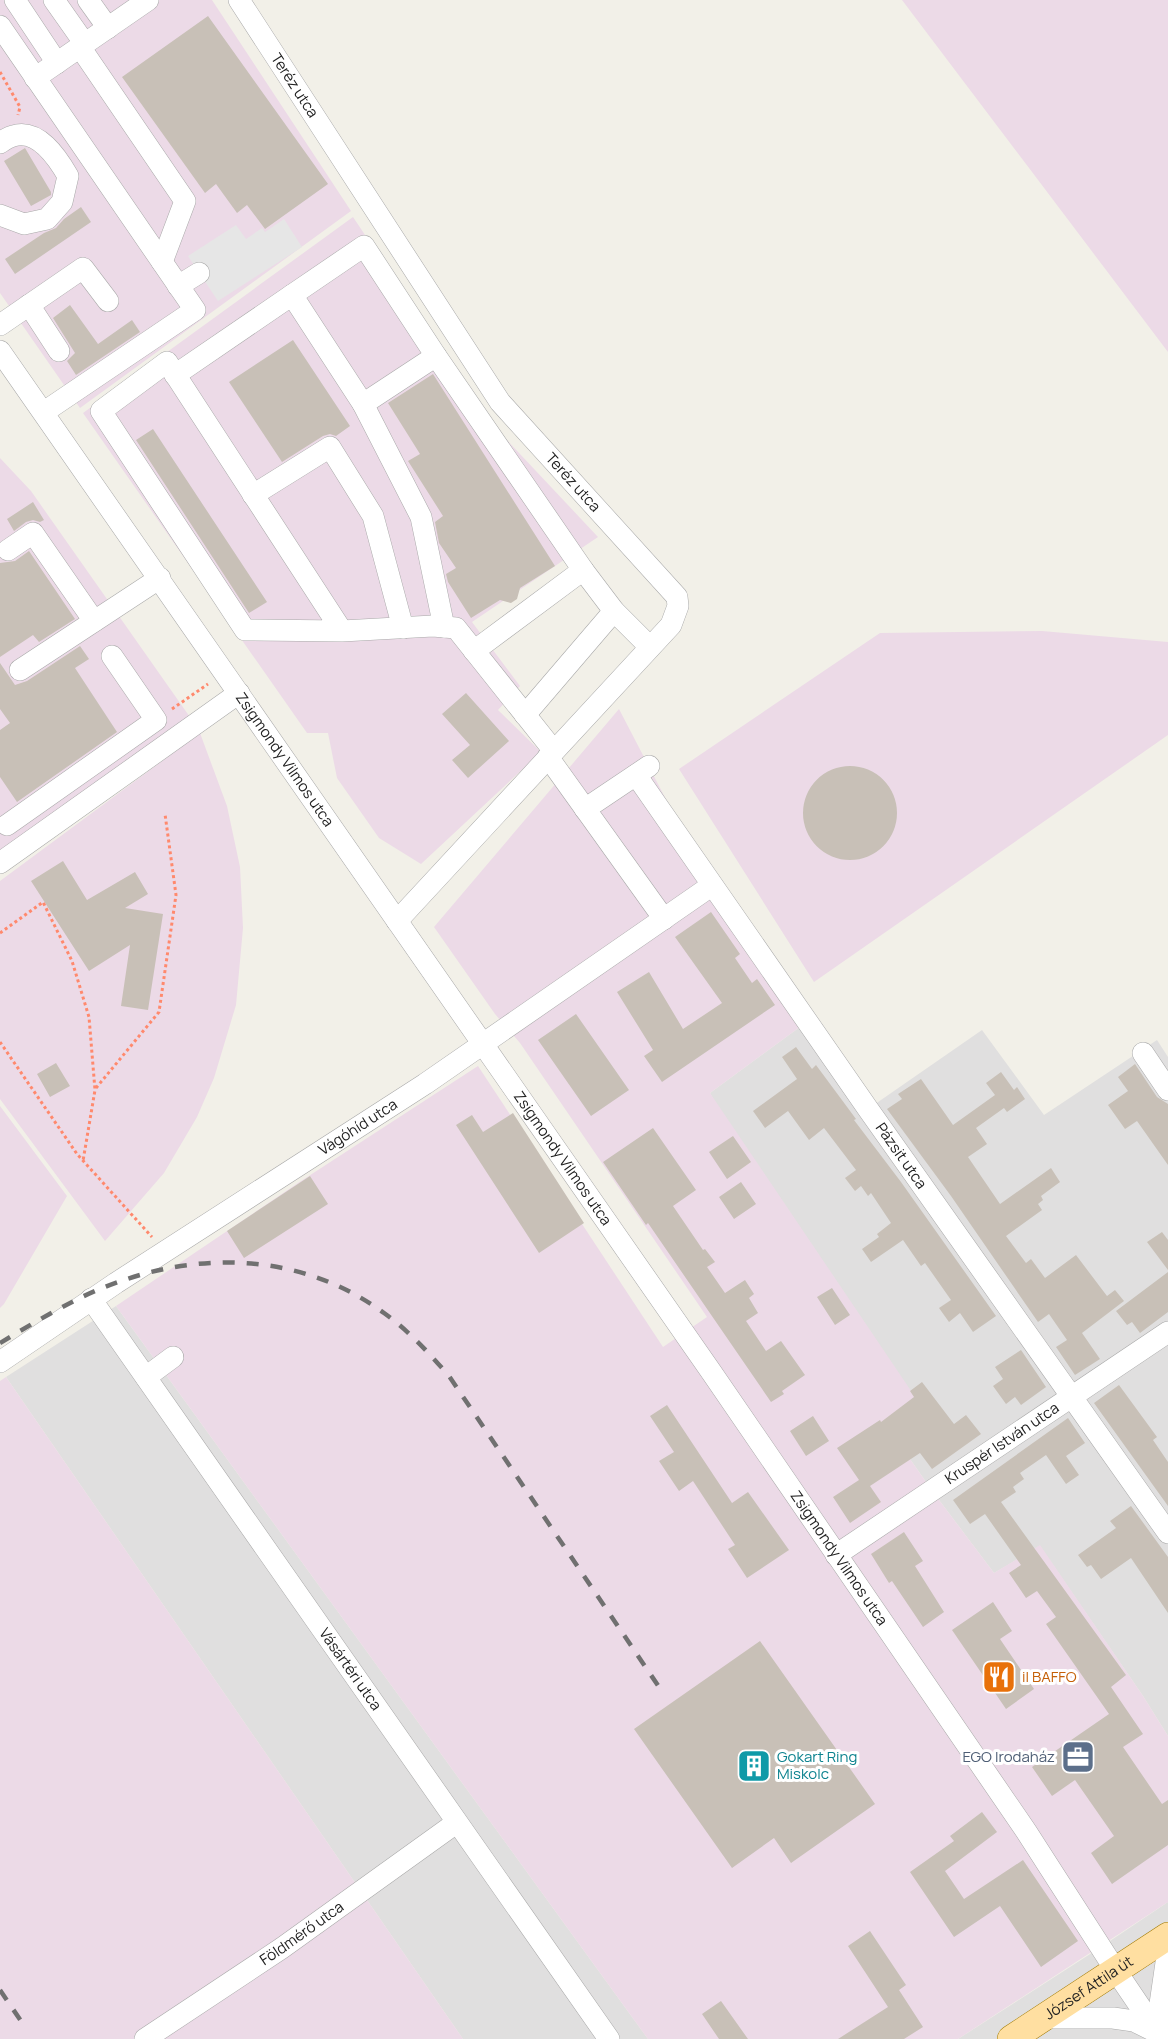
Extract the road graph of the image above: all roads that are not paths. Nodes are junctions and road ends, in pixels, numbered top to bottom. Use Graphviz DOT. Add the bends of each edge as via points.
graph roads {
  1 [pos="15,0"];
  2 [pos="54,0"];
  3 [pos="88,0"];
  4 [pos="244,2"];
  5 [pos="136,3"];
  6 [pos="0,26"];
  7 [pos="108,28"];
  8 [pos="82,45"];
  9 [pos="57,63"];
  10 [pos="35,78"];
  11 [pos="7,139"];
  12 [pos="0,215"];
  13 [pos="162,262"];
  14 [pos="199,273"];
  15 [pos="178,286"];
  16 [pos="292,295"];
  17 [pos="108,301"];
  18 [pos="29,305"];
  19 [pos="0,325"];
  20 [pos="0,351"];
  21 [pos="59,351"];
  22 [pos="436,356"];
  23 [pos="175,375"];
  24 [pos="363,404"];
  25 [pos="44,412"];
  26 [pos="253,495"];
  27 [pos="8,550"];
  28 [pos="583,570"];
  29 [pos="160,578"];
  30 [pos="614,611"];
  31 [pos="94,621"];
  32 [pos="444,627"];
  33 [pos="404,628"];
  34 [pos="342,631"];
  35 [pos="650,647"];
  36 [pos="474,651"];
  37 [pos="112,656"];
  38 [pos="20,670"];
  39 [pos="238,693"];
  40 [pos="525,715"];
  41 [pos="156,720"];
  42 [pos="171,742"];
  43 [pos="551,754"];
  44 [pos="585,809"];
  45 [pos="4,820"];
  46 [pos="23,847"];
  47 [pos="0,863"];
  48 [pos="711,886"];
  49 [pos="664,919"];
  50 [pos="397,921"];
  51 [pos="484,1044"];
  52 [pos="1143,1053"];
  53 [pos="1168,1090"];
  54 [pos="91,1299"];
  55 [pos="1168,1332"];
  56 [pos="173,1358"];
  57 [pos="0,1362"];
  58 [pos="146,1377"];
  59 [pos="1072,1397"];
  60 [pos="1168,1533"];
  61 [pos="836,1555"];
  62 [pos="456,1823"];
  63 [pos="1168,1936"];
  64 [pos="1168,1949"];
  65 [pos="1116,1971"];
  66 [pos="1044,2018"];
  67 [pos="1160,2036"];
  68 [pos="145,2039"];
  69 [pos="609,2039"];
  70 [pos="1011,2039"];
  1 -- 9 [label="street"];
  2 -- 8 [label="street"];
  3 -- 7 [label="street"];
  4 -- 35 [label="street, Teréz utca" via="500,402 677,597 671,625"];
  5 -- 7 [label="street"];
  6 -- 10 [label="street"];
  7 -- 8 [label="street"];
  8 -- 9 [label="street"];
  8 -- 13 [label="street" via="184,201"];
  9 -- 10 [label="street"];
  10 -- 13 [label="street"];
  11 -- 12 [label="street" via="38,138 68,176 62,202 47,219 24,224"];
  13 -- 15 [label="street"];
  14 -- 15 [label="street"];
  15 -- 25 [label="street" via="195,310"];
  16 -- 22 [label="street" via="364,246"];
  16 -- 23 [label="street"];
  16 -- 24 [label="street"];
  17 -- 18 [label="street" via="83,268"];
  18 -- 19 [label="street"];
  18 -- 21 [label="street"];
  20 -- 25 [label="street, Zsigmondy Vilmos utca"];
  22 -- 24 [label="street"];
  22 -- 28 [label="street"];
  23 -- 26 [label="street"];
  23 -- 34 [label="street" via="167,363 101,411 245,630"];
  24 -- 32 [label="street" via="421,517"];
  25 -- 29 [label="street, Zsigmondy Vilmos utca"];
  26 -- 33 [label="street" via="330,447 373,516"];
  26 -- 34 [label="street"];
  27 -- 31 [label="street" via="33,533"];
  28 -- 30 [label="street"];
  28 -- 36 [label="street"];
  29 -- 31 [label="street"];
  29 -- 39 [label="street, Zsigmondy Vilmos utca"];
  30 -- 35 [label="street"];
  30 -- 40 [label="street"];
  31 -- 38 [label="street"];
  32 -- 33 [label="street"];
  32 -- 36 [label="street" via="456,628"];
  33 -- 34 [label="street"];
  35 -- 43 [label="street, Teréz utca"];
  36 -- 40 [label="street"];
  37 -- 41 [label="street"];
  39 -- 42 [label="street"];
  39 -- 50 [label="street, Zsigmondy Vilmos utca"];
  40 -- 43 [label="street"];
  41 -- 42 [label="street"];
  41 -- 45 [label="street"];
  42 -- 46 [label="street"];
  43 -- 44 [label="street"];
  43 -- 50 [label="street, Teréz utca"];
  44 -- 48 [label="street, Pázsit utca" via="642,771"];
  44 -- 49 [label="street"];
  45 -- 46 [label="street"];
  46 -- 47 [label="street"];
  48 -- 49 [label="street, Vágóhíd utca"];
  48 -- 59 [label="street, Pázsit utca"];
  49 -- 51 [label="street, Vágóhíd utca"];
  50 -- 51 [label="street, Zsigmondy Vilmos utca"];
  51 -- 54 [label="street, Vágóhíd utca"];
  51 -- 61 [label="street, Zsigmondy Vilmos utca"];
  52 -- 53 [label="street"];
  54 -- 57 [label="street, Vágóhíd utca"];
  54 -- 58 [label="street, Vásártéri utca"];
  55 -- 59 [label="street, Kruspér István utca"];
  56 -- 58 [label="street"];
  58 -- 62 [label="street, Vásártéri utca"];
  59 -- 60 [label="street, Pázsit utca"];
  59 -- 61 [label="street, Kruspér István utca"];
  61 -- 65 [label="street, Zsigmondy Vilmos utca" via="1026,1831"];
  62 -- 68 [label="street, Földmérő utca" via="282,1948"];
  62 -- 69 [label="street, Vásártéri utca"];
  63 -- 65 [label="main road, József Attila út"];
  64 -- 67 [label="street"];
  65 -- 66 [label="main road, József Attila út"];
  65 -- 67 [label="street, Zsigmondy Vilmos utca"];
  66 -- 67 [label="street" via="1134,2021"];
  66 -- 70 [label="main road, József Attila út"];
}
